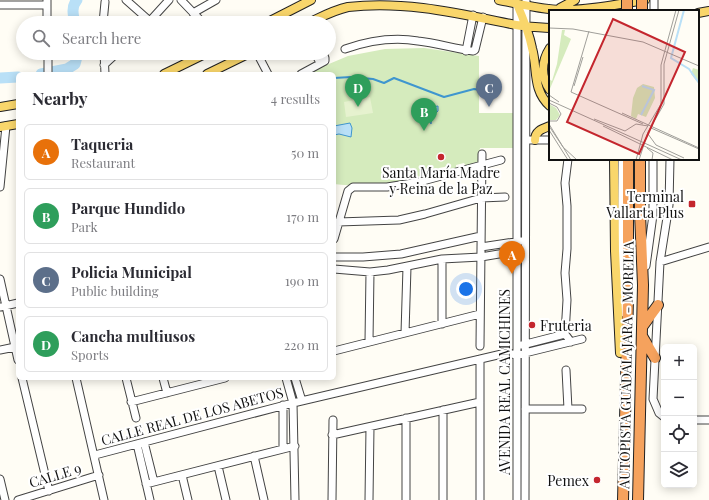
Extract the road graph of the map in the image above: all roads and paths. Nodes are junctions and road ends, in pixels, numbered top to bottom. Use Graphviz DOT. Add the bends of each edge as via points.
graph roads {
  1 [pos="126,0"];
  2 [pos="168,0"];
  3 [pos="181,0"];
  4 [pos="216,0"];
  5 [pos="499,0"];
  6 [pos="575,0"];
  7 [pos="628,0"];
  8 [pos="645,0"];
  9 [pos="306,1"];
  10 [pos="105,2"];
  11 [pos="517,2"];
  12 [pos="47,3"];
  13 [pos="526,3"];
  14 [pos="0,5"];
  15 [pos="558,10"];
  16 [pos="627,10"];
  17 [pos="709,11"];
  18 [pos="192,13"];
  19 [pos="699,13"];
  20 [pos="474,15"];
  21 [pos="47,16"];
  22 [pos="104,16"];
  23 [pos="143,16"];
  24 [pos="155,16"];
  25 [pos="195,16"];
  26 [pos="279,16"];
  27 [pos="322,16"];
  28 [pos="483,17"];
  29 [pos="517,25"];
  30 [pos="526,26"];
  31 [pos="549,28"];
  32 [pos="345,49"];
  33 [pos="466,50"];
  34 [pos="549,50"];
  35 [pos="48,60"];
  36 [pos="104,60"];
  37 [pos="109,60"];
  38 [pos="193,60"];
  39 [pos="236,60"];
  40 [pos="261,60"];
  41 [pos="320,60"];
  42 [pos="104,65"];
  43 [pos="48,71"];
  44 [pos="105,72"];
  45 [pos="168,72"];
  46 [pos="211,72"];
  47 [pos="267,72"];
  48 [pos="303,72"];
  49 [pos="549,88"];
  50 [pos="16,104"];
  51 [pos="549,105"];
  52 [pos="0,107"];
  53 [pos="16,124"];
  54 [pos="549,126"];
  55 [pos="3,127"];
  56 [pos="530,140"];
  57 [pos="549,140"];
  58 [pos="482,154"];
  59 [pos="502,160"];
  60 [pos="568,160"];
  61 [pos="614,160"];
  62 [pos="622,160"];
  63 [pos="628,160"];
  64 [pos="640,160"];
  65 [pos="653,160"];
  66 [pos="670,160"];
  67 [pos="481,166"];
  68 [pos="0,187"];
  69 [pos="505,197"];
  70 [pos="481,198"];
  71 [pos="338,222"];
  72 [pos="336,230"];
  73 [pos="481,236"];
  74 [pos="526,240"];
  75 [pos="517,242"];
  76 [pos="481,247"];
  77 [pos="709,247"];
  78 [pos="517,252"];
  79 [pos="336,256"];
  80 [pos="481,257"];
  81 [pos="442,260"];
  82 [pos="660,262"];
  83 [pos="407,267"];
  84 [pos="336,269"];
  85 [pos="370,272"];
  86 [pos="0,279"];
  87 [pos="643,284"];
  88 [pos="16,304"];
  89 [pos="658,305"];
  90 [pos="3,307"];
  91 [pos="480,314"];
  92 [pos="442,324"];
  93 [pos="642,332"];
  94 [pos="405,333"];
  95 [pos="565,334"];
  96 [pos="582,339"];
  97 [pos="369,342"];
  98 [pos="571,342"];
  99 [pos="525,344"];
  100 [pos="480,346"];
  101 [pos="517,346"];
  102 [pos="15,347"];
  103 [pos="0,350"];
  104 [pos="336,350"];
  105 [pos="16,351"];
  106 [pos="506,353"];
  107 [pos="525,353"];
  108 [pos="620,353"];
  109 [pos="517,355"];
  110 [pos="655,358"];
  111 [pos="480,359"];
  112 [pos="566,370"];
  113 [pos="22,380"];
  114 [pos="76,380"];
  115 [pos="126,380"];
  116 [pos="164,380"];
  117 [pos="287,380"];
  118 [pos="296,380"];
  119 [pos="203,381"];
  120 [pos="167,393"];
  121 [pos="302,401"];
  122 [pos="131,402"];
  123 [pos="480,402"];
  124 [pos="293,403"];
  125 [pos="283,405"];
  126 [pos="525,409"];
  127 [pos="568,409"];
  128 [pos="582,409"];
  129 [pos="443,410"];
  130 [pos="663,416"];
  131 [pos="136,418"];
  132 [pos="406,418"];
  133 [pos="332,420"];
  134 [pos="626,420"];
  135 [pos="697,420"];
  136 [pos="709,420"];
  137 [pos="370,426"];
  138 [pos="332,435"];
  139 [pos="141,443"];
  140 [pos="295,446"];
  141 [pos="283,449"];
  142 [pos="95,455"];
  143 [pos="254,456"];
  144 [pos="218,466"];
  145 [pos="182,475"];
  146 [pos="99,476"];
  147 [pos="0,478"];
  148 [pos="154,482"];
  149 [pos="146,484"];
  150 [pos="49,491"];
  151 [pos="5,500"];
  152 [pos="18,500"];
  153 [pos="104,500"];
  154 [pos="150,500"];
  155 [pos="188,500"];
  156 [pos="226,500"];
  157 [pos="264,500"];
  158 [pos="295,500"];
  159 [pos="332,500"];
  160 [pos="369,500"];
  161 [pos="406,500"];
  162 [pos="443,500"];
  163 [pos="480,500"];
  164 [pos="517,500"];
  165 [pos="525,500"];
  166 [pos="623,500"];
  167 [pos="638,500"];
  1 -- 23 [label="street"];
  2 -- 24 [label="street"];
  3 -- 18 [label="street"];
  4 -- 18 [label="street"];
  5 -- 11 [label="main road"];
  6 -- 15 [label="main road"];
  7 -- 16 [label="highway, bridge"];
  8 -- 15 [label="main road"];
  9 -- 26 [label="main road"];
  10 -- 22 [label="street"];
  11 -- 13 [label="main road"];
  11 -- 29 [label="street, AVENIDA REAL CAMICHINES"];
  11 -- 30 [label="main road"];
  12 -- 14 [label="street"];
  12 -- 21 [label="street"];
  13 -- 15 [label="main road"];
  13 -- 30 [label="street, AVENIDA REAL CAMICHINES"];
  17 -- 19 [label="main road"];
  18 -- 25 [label="street"];
  20 -- 27 [label="main road" via="415,4 381,3 348,7"];
  20 -- 28 [label="main road"];
  20 -- 33 [label="street"];
  28 -- 29 [label="main road"];
  28 -- 33 [label="street" via="474,50"];
  29 -- 30 [label="main road"];
  29 -- 75 [label="street, AVENIDA REAL CAMICHINES"];
  30 -- 31 [label="main road"];
  30 -- 51 [label="main road" via="534,54 536,83"];
  30 -- 56 [label="street, AVENIDA REAL CAMICHINES"];
  32 -- 33 [label="street" via="368,43 417,40"];
  34 -- 49 [label="main road" via="543,69 544,79"];
  35 -- 43 [label="street"];
  36 -- 42 [label="street"];
  37 -- 42 [label="street"];
  38 -- 45 [label="main road"];
  39 -- 46 [label="main road"];
  40 -- 47 [label="street"];
  41 -- 48 [label="street"];
  42 -- 44 [label="street"];
  50 -- 52 [label="main road"];
  53 -- 55 [label="main road"];
  54 -- 56 [label="main road"];
  55 -- 68 [label="street"];
  56 -- 57 [label="street"];
  56 -- 74 [label="street, AVENIDA REAL CAMICHINES"];
  58 -- 67 [label="street"];
  59 -- 67 [label="street"];
  60 -- 95 [label="street" via="565,183"];
  61 -- 108 [label="main road"];
  62 -- 108 [label="street"];
  63 -- 134 [label="highway, AUTOPISTA GUADALAJARA - MORELIA"];
  64 -- 87 [label="highway, AUTOPISTA GUADALAJARA - MORELIA"];
  65 -- 87 [label="street" via="652,215"];
  66 -- 82 [label="street" via="669,205"];
  67 -- 70 [label="street"];
  67 -- 71 [label="street" via="414,183 387,187 353,187 348,191"];
  69 -- 70 [label="street"];
  70 -- 71 [label="street" via="399,220"];
  70 -- 73 [label="street"];
  71 -- 72 [label="street"];
  73 -- 76 [label="street"];
  73 -- 79 [label="street" via="401,254"];
  74 -- 75 [label="street"];
  74 -- 99 [label="street, AVENIDA REAL CAMICHINES"];
  75 -- 76 [label="street"];
  75 -- 78 [label="street, AVENIDA REAL CAMICHINES"];
  76 -- 80 [label="street"];
  77 -- 82 [label="street"];
  78 -- 80 [label="street"];
  78 -- 101 [label="street, AVENIDA REAL CAMICHINES"];
  80 -- 81 [label="street"];
  80 -- 91 [label="street"];
  81 -- 83 [label="street"];
  81 -- 92 [label="street"];
  82 -- 89 [label="street"];
  83 -- 85 [label="street"];
  83 -- 94 [label="street"];
  84 -- 85 [label="street"];
  85 -- 97 [label="street"];
  86 -- 90 [label="street"];
  87 -- 93 [label="highway, AUTOPISTA GUADALAJARA - MORELIA"];
  88 -- 90 [label="street"];
  89 -- 93 [label="highway"];
  89 -- 110 [label="street"];
  90 -- 102 [label="street"];
  91 -- 92 [label="street"];
  91 -- 100 [label="street"];
  92 -- 94 [label="street"];
  93 -- 110 [label="highway"];
  93 -- 167 [label="highway, AUTOPISTA GUADALAJARA - MORELIA"];
  94 -- 97 [label="street"];
  95 -- 98 [label="street"];
  95 -- 99 [label="street, CALLE REAL DE LOS ABETOS"];
  96 -- 98 [label="street, CALLE REAL DE LOS ABETOS"];
  97 -- 104 [label="street"];
  98 -- 107 [label="street, CALLE REAL DE LOS ABETOS"];
  99 -- 101 [label="street, CALLE REAL DE LOS ABETOS"];
  99 -- 107 [label="street, AVENIDA REAL CAMICHINES"];
  101 -- 106 [label="street, CALLE REAL DE LOS ABETOS"];
  101 -- 109 [label="street, AVENIDA REAL CAMICHINES"];
  102 -- 103 [label="street"];
  102 -- 105 [label="street"];
  106 -- 109 [label="street, CALLE REAL DE LOS ABETOS"];
  106 -- 111 [label="street, CALLE REAL DE LOS ABETOS"];
  107 -- 109 [label="street, CALLE REAL DE LOS ABETOS"];
  107 -- 126 [label="street, AVENIDA REAL CAMICHINES"];
  108 -- 134 [label="highway"];
  109 -- 164 [label="street, AVENIDA REAL CAMICHINES"];
  110 -- 130 [label="street" via="653,399"];
  111 -- 121 [label="street, CALLE REAL DE LOS ABETOS"];
  111 -- 123 [label="street"];
  112 -- 127 [label="street"];
  113 -- 150 [label="street"];
  114 -- 142 [label="street"];
  115 -- 122 [label="street"];
  116 -- 120 [label="street"];
  117 -- 124 [label="street"];
  118 -- 121 [label="street"];
  119 -- 120 [label="street"];
  120 -- 122 [label="street"];
  121 -- 124 [label="street, CALLE REAL DE LOS ABETOS"];
  122 -- 131 [label="street"];
  123 -- 129 [label="street"];
  123 -- 163 [label="street"];
  124 -- 125 [label="street, CALLE REAL DE LOS ABETOS"];
  124 -- 140 [label="street"];
  125 -- 139 [label="street, CALLE REAL DE LOS ABETOS"];
  125 -- 141 [label="street"];
  126 -- 127 [label="street"];
  126 -- 165 [label="street, AVENIDA REAL CAMICHINES"];
  127 -- 128 [label="street"];
  129 -- 132 [label="street"];
  129 -- 162 [label="street"];
  132 -- 137 [label="street"];
  132 -- 161 [label="street"];
  133 -- 138 [label="street"];
  134 -- 166 [label="highway, AUTOPISTA GUADALAJARA - MORELIA"];
  135 -- 136 [label="street"];
  137 -- 138 [label="street"];
  137 -- 160 [label="street"];
  138 -- 159 [label="street"];
  139 -- 142 [label="street, CALLE REAL DE LOS ABETOS"];
  139 -- 148 [label="street"];
  139 -- 149 [label="street"];
  140 -- 141 [label="street"];
  140 -- 158 [label="street"];
  141 -- 143 [label="street"];
  142 -- 146 [label="street"];
  143 -- 144 [label="street"];
  143 -- 157 [label="street"];
  144 -- 145 [label="street"];
  144 -- 156 [label="street"];
  145 -- 148 [label="street"];
  145 -- 155 [label="street"];
  146 -- 150 [label="street, CALLE 9"];
  146 -- 153 [label="street"];
  147 -- 151 [label="street"];
  148 -- 149 [label="street"];
  149 -- 154 [label="street"];
  150 -- 152 [label="street, CALLE 9"];
}
